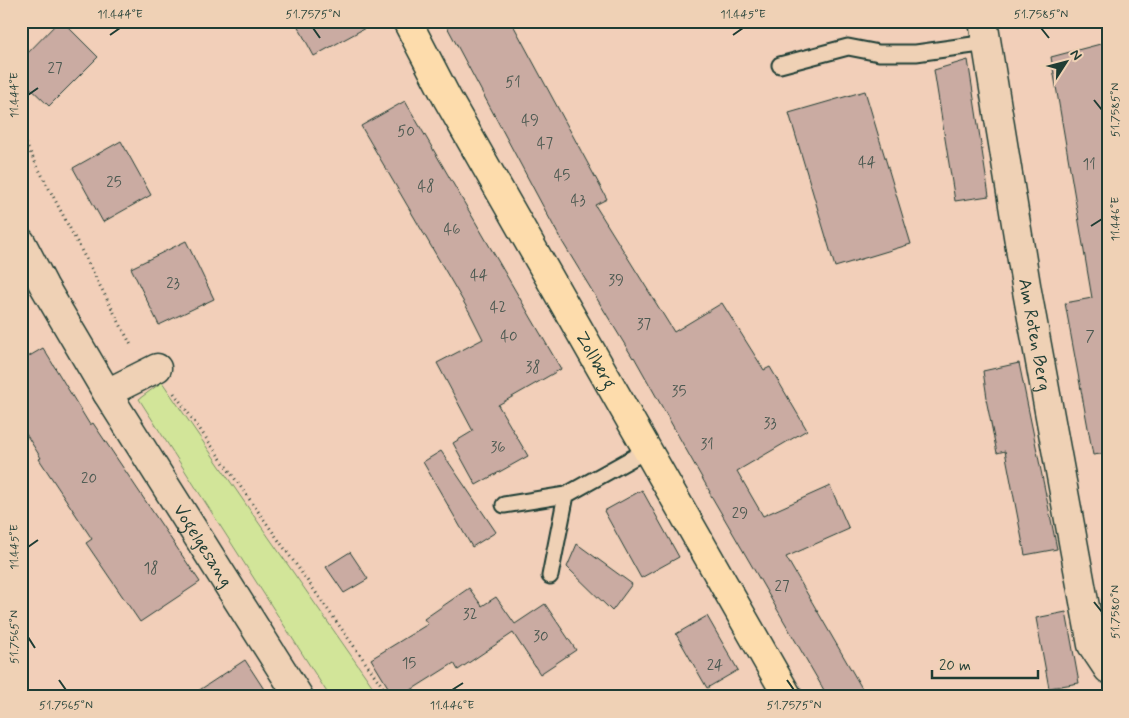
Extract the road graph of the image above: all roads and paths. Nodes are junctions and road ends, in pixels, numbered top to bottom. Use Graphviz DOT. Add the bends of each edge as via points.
graph roads {
  1 [pos="407,21"];
  2 [pos="985,32"];
  3 [pos="780,65"];
  4 [pos="21,135"];
  5 [pos="21,242"];
  6 [pos="157,368"];
  7 [pos="107,393"];
  8 [pos="647,450"];
  9 [pos="566,495"];
  10 [pos="504,504"];
  11 [pos="550,576"];
  12 [pos="1108,669"];
  13 [pos="299,697"];
  14 [pos="390,697"];
  15 [pos="788,697"];
  1 -- 8 [label="main road, Zollberg" via="447,98"];
  2 -- 3 [label="lane" via="916,53 879,54 848,47"];
  2 -- 12 [label="street, Am Roten Berg" via="1027,291 1092,645"];
  4 -- 6 [label="path" via="138,358"];
  5 -- 7 [label="street, Vogelgesang"];
  6 -- 7 [label="street"];
  6 -- 14 [label="path"];
  7 -- 13 [label="street, Vogelgesang"];
  8 -- 9 [label="lane"];
  8 -- 15 [label="main road, Zollberg"];
  9 -- 10 [label="lane"];
  9 -- 11 [label="lane"];
}
